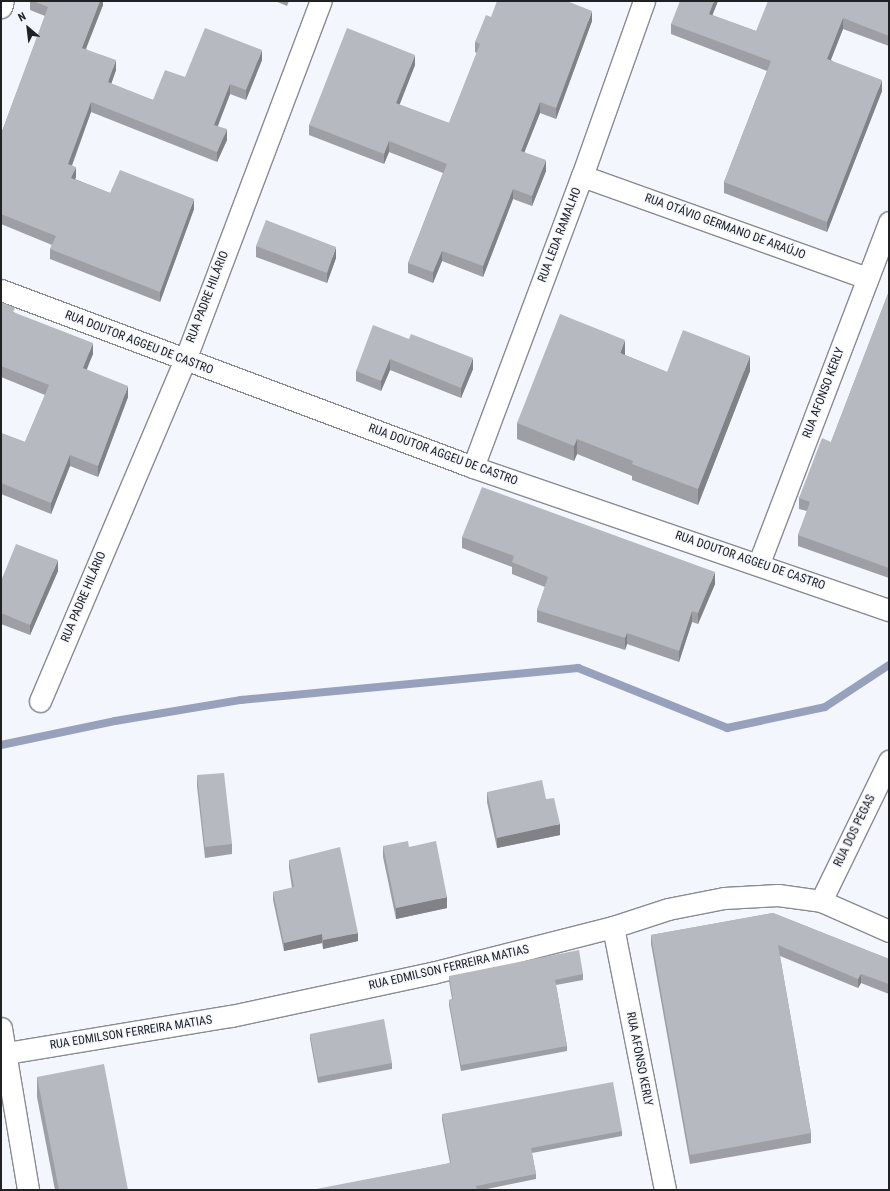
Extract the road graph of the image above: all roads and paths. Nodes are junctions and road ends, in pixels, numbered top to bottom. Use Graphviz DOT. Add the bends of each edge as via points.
graph roads {
  1 [pos="3,1"];
  2 [pos="321,1"];
  3 [pos="644,1"];
  4 [pos="1,7"];
  5 [pos="582,176"];
  6 [pos="889,222"];
  7 [pos="867,278"];
  8 [pos="1,290"];
  9 [pos="185,360"];
  10 [pos="473,467"];
  11 [pos="759,563"];
  12 [pos="889,610"];
  13 [pos="40,701"];
  14 [pos="889,762"];
  15 [pos="821,901"];
  16 [pos="612,927"];
  17 [pos="889,931"];
  18 [pos="1,1028"];
  19 [pos="3,1053"];
  20 [pos="28,1190"];
  21 [pos="665,1190"];
  1 -- 4 [label="street"];
  2 -- 9 [label="street, RUA PADRE HILÁRIO"];
  3 -- 5 [label="street, RUA LEDA RAMALHO"];
  5 -- 7 [label="street, RUA OTÁVIO GERMANO DE ARAÚJO"];
  5 -- 10 [label="street, RUA LEDA RAMALHO"];
  6 -- 7 [label="street, RUA AFONSO KERLY"];
  7 -- 11 [label="street, RUA AFONSO KERLY"];
  8 -- 9 [label="street, RUA DOUTOR AGGEU DE CASTRO"];
  9 -- 10 [label="street, RUA DOUTOR AGGEU DE CASTRO"];
  9 -- 13 [label="street, RUA PADRE HILÁRIO"];
  10 -- 11 [label="street, RUA DOUTOR AGGEU DE CASTRO"];
  11 -- 12 [label="street, RUA DOUTOR AGGEU DE CASTRO"];
  14 -- 15 [label="street, RUA DOS PEGAS"];
  15 -- 16 [label="street, RUA EDMILSON FERREIRA MATIAS" via="778,895 724,898 668,909"];
  15 -- 17 [label="street, RUA EDMILSON FERREIRA MATIAS"];
  16 -- 19 [label="street, RUA EDMILSON FERREIRA MATIAS" via="432,973 238,1015"];
  16 -- 21 [label="street, RUA AFONSO KERLY"];
  18 -- 19 [label="street"];
  19 -- 20 [label="street"];
}
